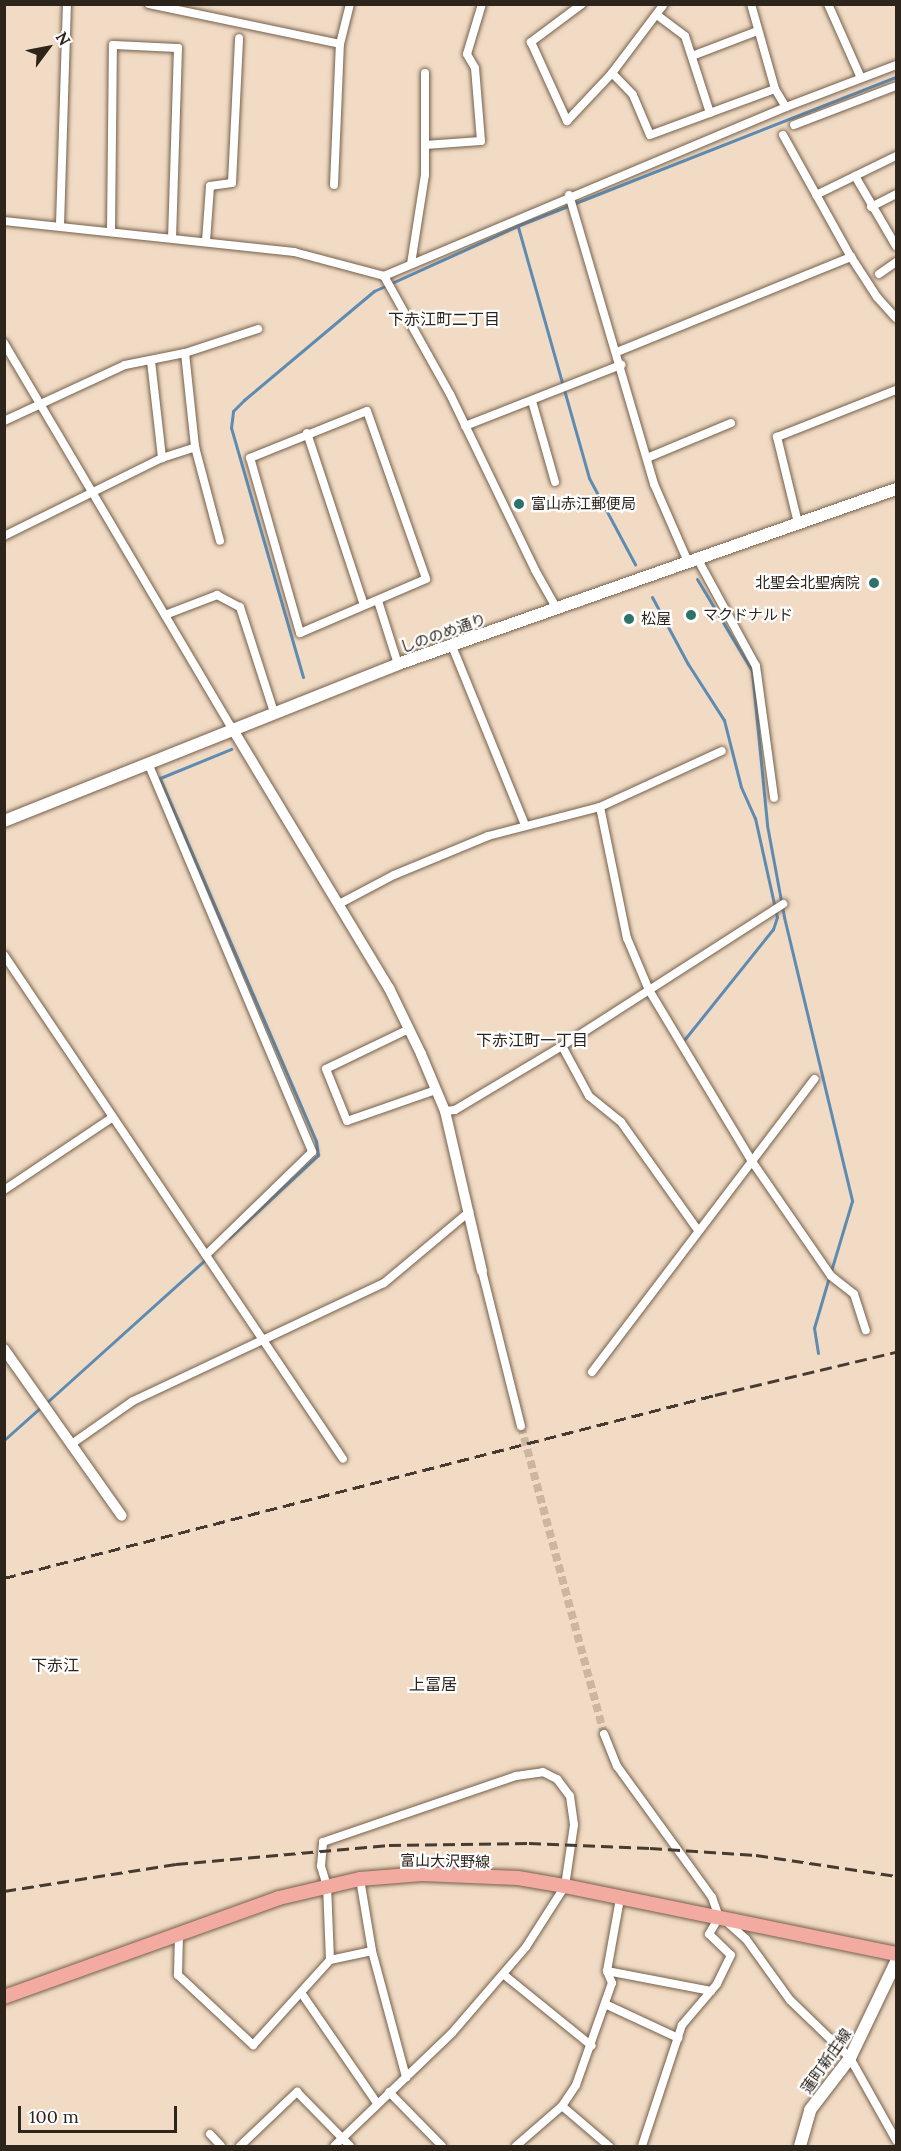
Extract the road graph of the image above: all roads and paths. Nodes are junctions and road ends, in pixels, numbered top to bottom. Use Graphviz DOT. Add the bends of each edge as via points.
graph roads {
  1 [pos="67,4"];
  2 [pos="149,4"];
  3 [pos="350,4"];
  4 [pos="483,4"];
  5 [pos="582,4"];
  6 [pos="664,4"];
  7 [pos="751,4"];
  8 [pos="828,4"];
  9 [pos="186,8"];
  10 [pos="657,15"];
  11 [pos="757,31"];
  12 [pos="238,38"];
  13 [pos="340,44"];
  14 [pos="692,57"];
  15 [pos="897,65"];
  16 [pos="425,73"];
  17 [pos="612,73"];
  18 [pos="861,78"];
  19 [pos="897,86"];
  20 [pos="775,89"];
  21 [pos="786,107"];
  22 [pos="710,113"];
  23 [pos="794,125"];
  24 [pos="783,135"];
  25 [pos="425,145"];
  26 [pos="897,156"];
  27 [pos="855,176"];
  28 [pos="334,184"];
  29 [pos="897,194"];
  30 [pos="816,195"];
  31 [pos="570,197"];
  32 [pos="871,207"];
  33 [pos="4,221"];
  34 [pos="60,225"];
  35 [pos="111,230"];
  36 [pos="172,236"];
  37 [pos="206,241"];
  38 [pos="897,246"];
  39 [pos="851,257"];
  40 [pos="897,262"];
  41 [pos="411,264"];
  42 [pos="879,274"];
  43 [pos="385,278"];
  44 [pos="897,318"];
  45 [pos="258,329"];
  46 [pos="4,343"];
  47 [pos="185,352"];
  48 [pos="617,352"];
  49 [pos="151,361"];
  50 [pos="621,365"];
  51 [pos="897,390"];
  52 [pos="532,401"];
  53 [pos="41,406"];
  54 [pos="4,421"];
  55 [pos="731,423"];
  56 [pos="465,426"];
  57 [pos="307,433"];
  58 [pos="195,447"];
  59 [pos="162,458"];
  60 [pos="646,458"];
  61 [pos="555,482"];
  62 [pos="897,489"];
  63 [pos="92,491"];
  64 [pos="798,523"];
  65 [pos="4,536"];
  66 [pos="220,541"];
  67 [pos="692,560"];
  68 [pos="378,601"];
  69 [pos="364,605"];
  70 [pos="557,609"];
  71 [pos="165,615"];
  72 [pos="452,646"];
  73 [pos="398,664"];
  74 [pos="274,712"];
  75 [pos="232,728"];
  76 [pos="722,751"];
  77 [pos="148,763"];
  78 [pos="774,798"];
  79 [pos="600,807"];
  80 [pos="4,821"];
  81 [pos="525,825"];
  82 [pos="339,904"];
  83 [pos="783,904"];
  84 [pos="4,955"];
  85 [pos="649,990"];
  86 [pos="409,1029"];
  87 [pos="562,1046"];
  88 [pos="814,1079"];
  89 [pos="436,1090"];
  90 [pos="445,1111"];
  91 [pos="113,1117"];
  92 [pos="751,1160"];
  93 [pos="4,1190"];
  94 [pos="469,1212"];
  95 [pos="697,1229"];
  96 [pos="206,1255"];
  97 [pos="482,1271"];
  98 [pos="866,1330"];
  99 [pos="263,1340"];
  100 [pos="4,1349"];
  101 [pos="592,1372"];
  102 [pos="521,1426"];
  103 [pos="73,1443"];
  104 [pos="343,1460"];
  105 [pos="122,1516"];
  106 [pos="604,1734"];
  107 [pos="360,1879"];
  108 [pos="327,1886"];
  109 [pos="565,1886"];
  110 [pos="620,1899"];
  111 [pos="719,1917"];
  112 [pos="178,1933"];
  113 [pos="372,1951"];
  114 [pos="897,1954"];
  115 [pos="330,1960"];
  116 [pos="897,1962"];
  117 [pos="607,1971"];
  118 [pos="503,1974"];
  119 [pos="711,1991"];
  120 [pos="302,1994"];
  121 [pos="4,1997"];
  122 [pos="605,2004"];
  123 [pos="678,2038"];
  124 [pos="592,2046"];
  125 [pos="850,2058"];
  126 [pos="406,2077"];
  127 [pos="389,2092"];
  128 [pos="377,2103"];
  129 [pos="562,2106"];
  130 [pos="210,2134"];
  131 [pos="342,2139"];
  132 [pos="897,2140"];
  133 [pos="221,2146"];
  134 [pos="240,2146"];
  135 [pos="334,2146"];
  136 [pos="350,2146"];
  137 [pos="441,2146"];
  138 [pos="516,2146"];
  139 [pos="609,2146"];
  140 [pos="642,2146"];
  141 [pos="800,2146"];
  1 -- 34 [label="street"];
  2 -- 9 [label="street"];
  3 -- 13 [label="street"];
  4 -- 25 [label="street" via="468,54 475,68 481,141"];
  5 -- 17 [label="street" via="531,42 567,121"];
  6 -- 10 [label="street"];
  7 -- 11 [label="street"];
  8 -- 18 [label="street"];
  9 -- 13 [label="street"];
  10 -- 14 [label="street" via="685,36"];
  10 -- 17 [label="street"];
  11 -- 14 [label="street"];
  11 -- 20 [label="street"];
  12 -- 37 [label="street" via="232,183 210,186"];
  13 -- 28 [label="street"];
  14 -- 22 [label="street"];
  15 -- 18 [label="street"];
  16 -- 25 [label="street"];
  17 -- 22 [label="street" via="633,95 650,135"];
  18 -- 21 [label="street"];
  19 -- 23 [label="street"];
  20 -- 21 [label="street"];
  20 -- 22 [label="street"];
  21 -- 31 [label="street"];
  24 -- 30 [label="street"];
  25 -- 41 [label="street" via="421,219"];
  26 -- 27 [label="street"];
  27 -- 30 [label="street"];
  27 -- 32 [label="street"];
  29 -- 32 [label="street"];
  30 -- 39 [label="street"];
  31 -- 41 [label="street"];
  31 -- 48 [label="street"];
  32 -- 38 [label="street"];
  33 -- 34 [label="street"];
  34 -- 35 [label="street"];
  35 -- 36 [label="street"];
  35 -- 36 [label="street" via="113,45 178,48"];
  36 -- 37 [label="street"];
  37 -- 43 [label="street" via="294,252"];
  39 -- 44 [label="street" via="877,297"];
  39 -- 48 [label="street"];
  40 -- 42 [label="street"];
  41 -- 43 [label="street"];
  43 -- 56 [label="street"];
  45 -- 47 [label="street"];
  46 -- 53 [label="street"];
  47 -- 49 [label="street"];
  47 -- 58 [label="street"];
  48 -- 50 [label="street"];
  49 -- 53 [label="street" via="125,365"];
  49 -- 59 [label="street"];
  50 -- 52 [label="street"];
  50 -- 60 [label="street"];
  51 -- 64 [label="street" via="777,437"];
  52 -- 56 [label="street"];
  52 -- 61 [label="street"];
  53 -- 54 [label="street"];
  53 -- 63 [label="street"];
  55 -- 60 [label="street"];
  56 -- 70 [label="street"];
  57 -- 68 [label="street" via="367,411 426,579"];
  57 -- 69 [label="street"];
  57 -- 69 [label="street" via="250,458 300,633"];
  58 -- 59 [label="street"];
  58 -- 66 [label="street"];
  59 -- 63 [label="street"];
  60 -- 67 [label="street"];
  62 -- 64 [label="main road, しののめ通り"];
  63 -- 65 [label="street"];
  63 -- 71 [label="street"];
  64 -- 67 [label="main road, しののめ通り"];
  67 -- 70 [label="main road, しののめ通り"];
  67 -- 78 [label="street" via="756,666"];
  68 -- 69 [label="street"];
  68 -- 73 [label="street"];
  70 -- 72 [label="main road, しののめ通り"];
  71 -- 74 [label="street" via="217,595 240,607"];
  71 -- 75 [label="street"];
  72 -- 73 [label="main road, しののめ通り"];
  72 -- 81 [label="street"];
  73 -- 74 [label="main road, しののめ通り"];
  74 -- 75 [label="main road, しののめ通り"];
  75 -- 77 [label="main road, しののめ通り"];
  75 -- 82 [label="street"];
  76 -- 79 [label="street"];
  77 -- 80 [label="main road, しののめ通り"];
  77 -- 96 [label="street" via="312,1152"];
  79 -- 81 [label="street"];
  79 -- 85 [label="street" via="627,939"];
  81 -- 82 [label="street" via="438,856"];
  82 -- 86 [label="street"];
  83 -- 85 [label="street"];
  84 -- 91 [label="street"];
  85 -- 87 [label="street"];
  85 -- 92 [label="street"];
  86 -- 89 [label="street"];
  86 -- 89 [label="street" via="326,1069 347,1121"];
  87 -- 90 [label="street" via="454,1110"];
  87 -- 95 [label="street" via="589,1096 621,1122"];
  88 -- 92 [label="street"];
  89 -- 90 [label="street"];
  90 -- 94 [label="street"];
  91 -- 93 [label="street"];
  91 -- 96 [label="street"];
  92 -- 95 [label="street"];
  92 -- 98 [label="street" via="831,1276 854,1294"];
  94 -- 97 [label="street"];
  94 -- 99 [label="street" via="384,1283"];
  95 -- 101 [label="street"];
  96 -- 99 [label="street"];
  97 -- 102 [label="street"];
  99 -- 103 [label="street" via="133,1401"];
  99 -- 104 [label="street"];
  100 -- 103 [label="street"];
  103 -- 105 [label="street"];
  106 -- 111 [label="street" via="617,1766 712,1897"];
  107 -- 108 [label="main road, 富山大沢野線"];
  107 -- 109 [label="main road, 富山大沢野線" via="422,1874 518,1878"];
  107 -- 113 [label="street"];
  108 -- 109 [label="street" via="321,1866 322,1842 336,1834 516,1776 543,1772 557,1779 570,1796 574,1825"];
  108 -- 112 [label="main road, 富山大沢野線"];
  108 -- 115 [label="street"];
  109 -- 110 [label="main road, 富山大沢野線"];
  109 -- 118 [label="street" via="526,1947"];
  110 -- 111 [label="main road, 富山大沢野線"];
  110 -- 117 [label="street"];
  111 -- 114 [label="main road, 富山大沢野線"];
  111 -- 119 [label="street" via="709,1934 731,1955"];
  111 -- 125 [label="street" via="736,1928 790,2000"];
  112 -- 120 [label="street" via="178,1975 253,2045"];
  112 -- 121 [label="main road, 富山大沢野線"];
  113 -- 115 [label="street"];
  113 -- 126 [label="street"];
  115 -- 120 [label="street"];
  116 -- 125 [label="main road, 蓮町新庄線"];
  117 -- 119 [label="street"];
  117 -- 122 [label="street" via="612,1983"];
  118 -- 124 [label="street"];
  118 -- 126 [label="street" via="452,2033"];
  119 -- 123 [label="street" via="682,2025"];
  120 -- 128 [label="street"];
  122 -- 123 [label="street"];
  122 -- 124 [label="street"];
  123 -- 140 [label="street"];
  124 -- 129 [label="street" via="576,2085"];
  125 -- 132 [label="street"];
  125 -- 141 [label="main road, 蓮町新庄線" via="810,2110"];
  126 -- 127 [label="street"];
  127 -- 128 [label="street"];
  127 -- 137 [label="street"];
  128 -- 131 [label="street"];
  129 -- 138 [label="street"];
  129 -- 139 [label="street"];
  130 -- 133 [label="street"];
  131 -- 134 [label="street" via="297,2092"];
  131 -- 135 [label="street"];
  131 -- 136 [label="street"];
}
